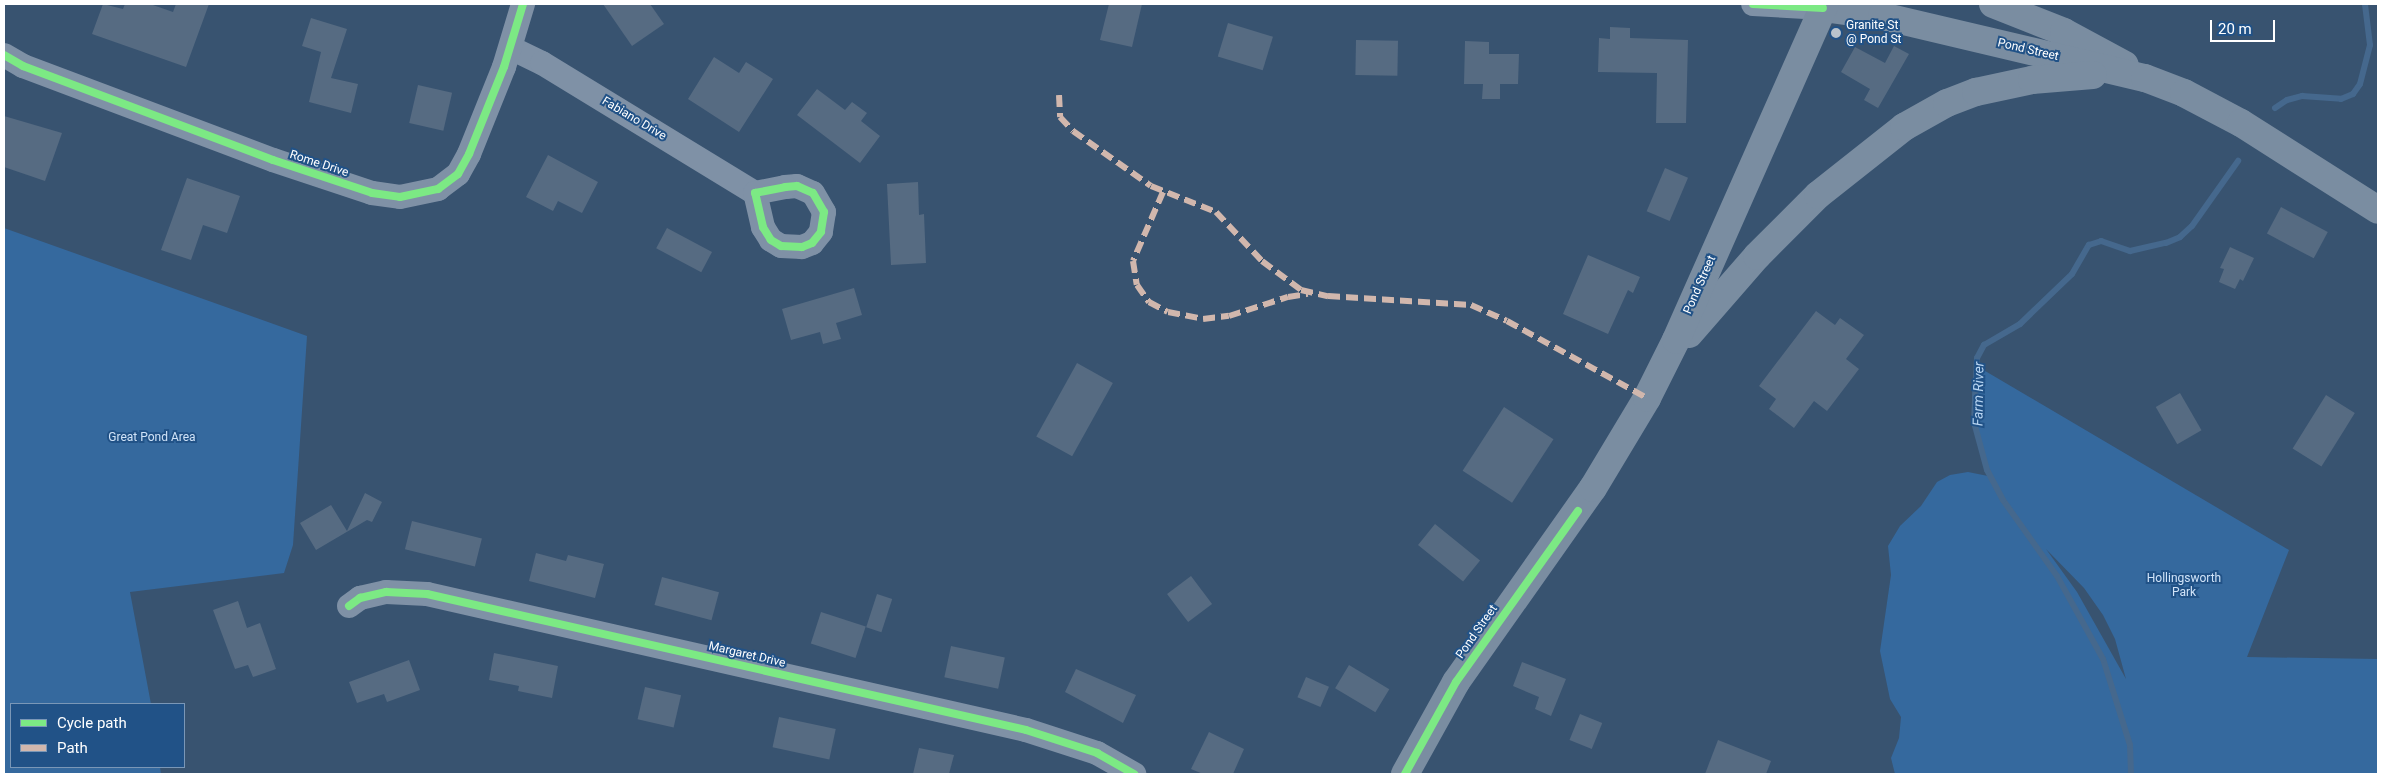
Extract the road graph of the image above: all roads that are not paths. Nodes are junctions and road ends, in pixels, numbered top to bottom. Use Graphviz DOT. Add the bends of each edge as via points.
graph roads {
  1 [pos="523,4"];
  2 [pos="1753,4"];
  3 [pos="1993,4"];
  4 [pos="1824,6"];
  5 [pos="511,48"];
  6 [pos="4,55"];
  7 [pos="2145,78"];
  8 [pos="755,193"];
  9 [pos="2378,210"];
  10 [pos="1662,370"];
  11 [pos="348,606"];
  12 [pos="1134,774"];
  13 [pos="1406,774"];
  1 -- 5 [label="street, Rome Drive"];
  2 -- 4 [label="street"];
  3 -- 7 [label="main road, Pond Street" via="2064,32"];
  4 -- 7 [label="main road, Pond Street" via="1882,16"];
  4 -- 10 [label="main road, Pond Street"];
  5 -- 6 [label="street, Rome Drive" via="458,174 438,189 400,197 372,193 273,160 23,66"];
  5 -- 8 [label="street, Fabiano Drive" via="542,63"];
  7 -- 9 [label="main road, Pond Street" via="2184,93 2241,123"];
  7 -- 10 [label="main road" via="2090,75 2032,80 1962,97 1917,118 1818,195 1730,285"];
  10 -- 13 [label="main road, Pond Street" via="1593,488 1456,682"];
  11 -- 12 [label="street, Margaret Drive" via="360,598 386,592 427,594 1026,730 1097,753"];
}
